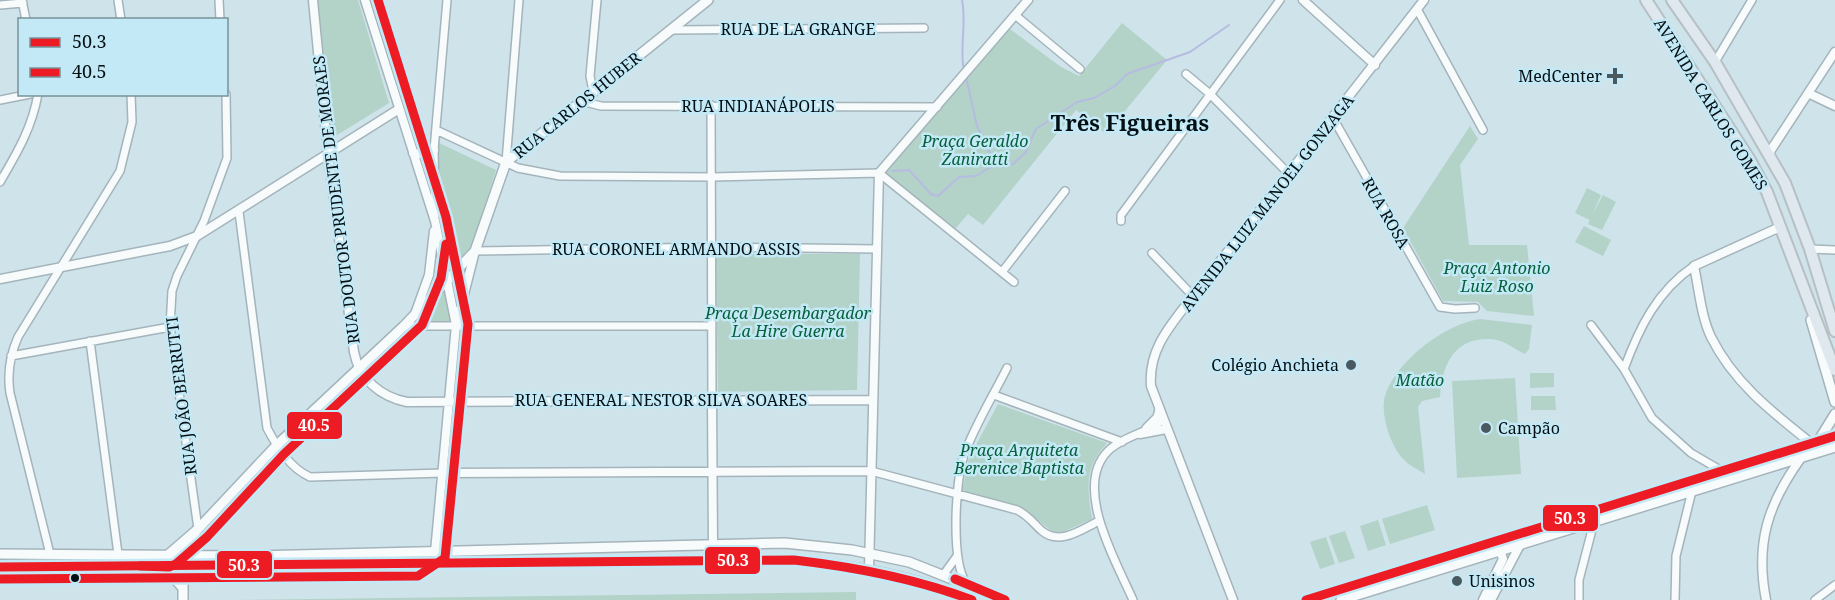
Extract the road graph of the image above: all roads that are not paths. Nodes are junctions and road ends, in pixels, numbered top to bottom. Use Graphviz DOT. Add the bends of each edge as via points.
graph roads {
  1 [pos="118,0"];
  2 [pos="219,0"];
  3 [pos="313,0"];
  4 [pos="365,0"];
  5 [pos="447,0"];
  6 [pos="519,0"];
  7 [pos="597,0"];
  8 [pos="708,0"];
  9 [pos="1028,0"];
  10 [pos="1280,0"];
  11 [pos="1303,0"];
  12 [pos="1424,0"];
  13 [pos="1646,0"];
  14 [pos="1672,0"];
  15 [pos="1752,0"];
  16 [pos="22,1"];
  17 [pos="0,5"];
  18 [pos="1417,9"];
  19 [pos="1015,15"];
  20 [pos="26,18"];
  21 [pos="121,18"];
  22 [pos="220,18"];
  23 [pos="924,28"];
  24 [pos="672,30"];
  25 [pos="1835,52"];
  26 [pos="1715,62"];
  27 [pos="1375,65"];
  28 [pos="1080,69"];
  29 [pos="1186,74"];
  30 [pos="593,90"];
  31 [pos="1810,93"];
  32 [pos="1210,94"];
  33 [pos="20,96"];
  34 [pos="38,96"];
  35 [pos="130,96"];
  36 [pos="226,96"];
  37 [pos="0,100"];
  38 [pos="580,101"];
  39 [pos="711,105"];
  40 [pos="1835,106"];
  41 [pos="937,107"];
  42 [pos="399,109"];
  43 [pos="1333,118"];
  44 [pos="436,130"];
  45 [pos="1483,130"];
  46 [pos="434,150"];
  47 [pos="412,153"];
  48 [pos="1769,153"];
  49 [pos="328,155"];
  50 [pos="506,162"];
  51 [pos="879,174"];
  52 [pos="1289,174"];
  53 [pos="712,177"];
  54 [pos="0,182"];
  55 [pos="1065,191"];
  56 [pos="239,212"];
  57 [pos="435,221"];
  58 [pos="1121,222"];
  59 [pos="1780,227"];
  60 [pos="196,236"];
  61 [pos="712,247"];
  62 [pos="877,249"];
  63 [pos="1810,249"];
  64 [pos="475,250"];
  65 [pos="1835,250"];
  66 [pos="1152,254"];
  67 [pos="1694,266"];
  68 [pos="63,268"];
  69 [pos="1002,272"];
  70 [pos="1800,277"];
  71 [pos="0,279"];
  72 [pos="448,280"];
  73 [pos="1014,282"];
  74 [pos="1193,296"];
  75 [pos="1475,308"];
  76 [pos="1832,315"];
  77 [pos="414,317"];
  78 [pos="456,325"];
  79 [pos="1591,325"];
  80 [pos="404,326"];
  81 [pos="712,326"];
  82 [pos="170,327"];
  83 [pos="1835,331"];
  84 [pos="90,341"];
  85 [pos="11,356"];
  86 [pos="1007,368"];
  87 [pos="1624,369"];
  88 [pos="359,370"];
  89 [pos="1835,370"];
  90 [pos="1833,388"];
  91 [pos="994,395"];
  92 [pos="712,399"];
  93 [pos="873,400"];
  94 [pos="449,401"];
  95 [pos="1835,402"];
  96 [pos="1160,409"];
  97 [pos="1835,414"];
  98 [pos="1162,418"];
  99 [pos="1166,429"];
  100 [pos="1140,434"];
  101 [pos="1835,436"];
  102 [pos="1122,442"];
  103 [pos="1815,442"];
  104 [pos="276,446"];
  105 [pos="1835,447"];
  106 [pos="1821,452"];
  107 [pos="1835,452"];
  108 [pos="1801,458"];
  109 [pos="1774,466"];
  110 [pos="712,470"];
  111 [pos="871,471"];
  112 [pos="1722,471"];
  113 [pos="442,472"];
  114 [pos="1785,481"];
  115 [pos="1692,491"];
  116 [pos="958,495"];
  117 [pos="977,500"];
  118 [pos="958,512"];
  119 [pos="1099,521"];
  120 [pos="1594,522"];
  121 [pos="198,529"];
  122 [pos="1488,544"];
  123 [pos="713,545"];
  124 [pos="1520,545"];
  125 [pos="1501,550"];
  126 [pos="435,552"];
  127 [pos="5,554"];
  128 [pos="50,554"];
  129 [pos="118,554"];
  130 [pos="869,554"];
  131 [pos="153,555"];
  132 [pos="168,555"];
  133 [pos="188,555"];
  134 [pos="957,556"];
  135 [pos="718,559"];
  136 [pos="418,564"];
  137 [pos="0,566"];
  138 [pos="183,567"];
  139 [pos="201,567"];
  140 [pos="165,568"];
  141 [pos="869,569"];
  142 [pos="944,574"];
  143 [pos="1494,580"];
  144 [pos="966,583"];
  145 [pos="1835,585"];
  146 [pos="183,588"];
  147 [pos="1496,591"];
  148 [pos="183,600"];
  149 [pos="972,600"];
  150 [pos="1005,600"];
  151 [pos="1133,600"];
  152 [pos="1233,600"];
  153 [pos="1306,600"];
  154 [pos="1341,600"];
  155 [pos="1483,600"];
  156 [pos="1491,600"];
  157 [pos="1579,600"];
  158 [pos="1676,600"];
  159 [pos="1766,600"];
  160 [pos="1815,600"];
  1 -- 21 [label="street"];
  2 -- 22 [label="street"];
  3 -- 49 [label="street, RUA DOUTOR PRUDENTE DE MORAES"];
  4 -- 42 [label="street"];
  5 -- 44 [label="street"];
  6 -- 50 [label="street"];
  7 -- 30 [label="street" via="590,76"];
  8 -- 24 [label="main road, RUA CARLOS HUBER"];
  9 -- 19 [label="street"];
  10 -- 32 [label="street"];
  11 -- 27 [label="street"];
  12 -- 18 [label="street, AVENIDA LUIZ MANOEL GONZAGA"];
  13 -- 59 [label="main road, AVENIDA CARLOS GOMES" via="1750,160"];
  14 -- 26 [label="main road, AVENIDA CARLOS GOMES"];
  15 -- 26 [label="street"];
  16 -- 17 [label="street"];
  16 -- 20 [label="street"];
  18 -- 27 [label="street, AVENIDA LUIZ MANOEL GONZAGA"];
  18 -- 45 [label="street"];
  19 -- 28 [label="street"];
  19 -- 41 [label="street"];
  23 -- 24 [label="street, RUA DE LA GRANGE"];
  24 -- 30 [label="main road, RUA CARLOS HUBER"];
  25 -- 31 [label="street"];
  26 -- 48 [label="main road, AVENIDA CARLOS GOMES"];
  27 -- 43 [label="street, AVENIDA LUIZ MANOEL GONZAGA"];
  29 -- 32 [label="street"];
  30 -- 38 [label="main road, RUA CARLOS HUBER"];
  31 -- 40 [label="street"];
  31 -- 48 [label="street"];
  32 -- 52 [label="street"];
  32 -- 58 [label="street" via="1122,215"];
  33 -- 37 [label="street"];
  34 -- 54 [label="street" via="23,143"];
  35 -- 68 [label="street" via="132,122 120,171"];
  36 -- 60 [label="street, RUA JOÃO BERRUTTI" via="227,158"];
  38 -- 39 [label="street, RUA INDIANÁPOLIS" via="601,106"];
  38 -- 50 [label="main road, RUA CARLOS HUBER"];
  39 -- 41 [label="street, RUA INDIANÁPOLIS"];
  39 -- 53 [label="street"];
  41 -- 51 [label="street"];
  42 -- 47 [label="street"];
  42 -- 49 [label="street"];
  43 -- 52 [label="street, AVENIDA LUIZ MANOEL GONZAGA"];
  43 -- 75 [label="street, RUA ROSA" via="1440,307"];
  44 -- 46 [label="street"];
  44 -- 50 [label="street"];
  46 -- 47 [label="street"];
  46 -- 57 [label="street"];
  47 -- 57 [label="street"];
  48 -- 63 [label="main road, AVENIDA CARLOS GOMES"];
  49 -- 56 [label="street"];
  49 -- 88 [label="street, RUA DOUTOR PRUDENTE DE MORAES"];
  50 -- 53 [label="street" via="560,176"];
  50 -- 64 [label="main road, RUA CARLOS HUBER"];
  51 -- 53 [label="street"];
  51 -- 62 [label="street"];
  51 -- 69 [label="street"];
  52 -- 74 [label="street, AVENIDA LUIZ MANOEL GONZAGA"];
  53 -- 61 [label="street"];
  55 -- 69 [label="street"];
  56 -- 60 [label="street"];
  56 -- 104 [label="street" via="267,429"];
  57 -- 72 [label="street"];
  57 -- 77 [label="street" via="429,275"];
  59 -- 67 [label="street"];
  59 -- 70 [label="main road, AVENIDA CARLOS GOMES"];
  60 -- 68 [label="street" via="170,246"];
  60 -- 82 [label="street, RUA JOÃO BERRUTTI" via="172,291"];
  61 -- 62 [label="street, RUA CORONEL ARMANDO ASSIS"];
  61 -- 64 [label="street, RUA CORONEL ARMANDO ASSIS"];
  61 -- 81 [label="street"];
  62 -- 93 [label="street"];
  63 -- 65 [label="street"];
  63 -- 76 [label="main road, AVENIDA CARLOS GOMES"];
  64 -- 72 [label="main road, RUA CARLOS HUBER"];
  64 -- 78 [label="street"];
  66 -- 74 [label="street"];
  67 -- 87 [label="street" via="1654,306 1639,329"];
  67 -- 103 [label="street" via="1711,337 1737,378 1756,399"];
  68 -- 71 [label="street"];
  68 -- 85 [label="street" via="18,337"];
  69 -- 73 [label="street"];
  70 -- 89 [label="main road, AVENIDA CARLOS GOMES"];
  70 -- 90 [label="main road, AVENIDA CARLOS GOMES"];
  72 -- 77 [label="main road, RUA CARLOS HUBER"];
  72 -- 78 [label="street"];
  74 -- 96 [label="street, AVENIDA LUIZ MANOEL GONZAGA" via="1158,342 1152,359 1151,386"];
  76 -- 83 [label="main road, AVENIDA CARLOS GOMES"];
  77 -- 80 [label="main road, RUA CARLOS HUBER"];
  78 -- 80 [label="street"];
  78 -- 81 [label="street"];
  78 -- 94 [label="street"];
  79 -- 87 [label="street"];
  80 -- 88 [label="main road, RUA CARLOS HUBER"];
  81 -- 92 [label="street"];
  82 -- 84 [label="street"];
  82 -- 121 [label="street, RUA JOÃO BERRUTTI"];
  84 -- 85 [label="street"];
  84 -- 129 [label="street"];
  85 -- 128 [label="street" via="10,393"];
  86 -- 91 [label="street"];
  87 -- 112 [label="street" via="1652,418 1691,453"];
  88 -- 94 [label="street" via="394,400"];
  88 -- 104 [label="main road, RUA CARLOS HUBER"];
  90 -- 95 [label="main road, AVENIDA CARLOS GOMES"];
  91 -- 102 [label="street"];
  91 -- 116 [label="street" via="964,456"];
  92 -- 93 [label="street, RUA GENERAL NESTOR SILVA SOARES"];
  92 -- 94 [label="street, RUA GENERAL NESTOR SILVA SOARES"];
  92 -- 110 [label="street"];
  93 -- 111 [label="street"];
  94 -- 113 [label="street"];
  96 -- 98 [label="street, AVENIDA LUIZ MANOEL GONZAGA"];
  96 -- 100 [label="street"];
  97 -- 103 [label="main road"];
  98 -- 99 [label="street, AVENIDA LUIZ MANOEL GONZAGA"];
  98 -- 100 [label="street"];
  99 -- 100 [label="street"];
  99 -- 152 [label="street, AVENIDA LUIZ MANOEL GONZAGA"];
  100 -- 102 [label="street"];
  101 -- 103 [label="main road"];
  102 -- 119 [label="street" via="1107,452 1099,466 1094,492"];
  103 -- 112 [label="main road"];
  104 -- 113 [label="street" via="297,470 310,477"];
  104 -- 121 [label="main road, RUA CARLOS HUBER"];
  105 -- 106 [label="main road"];
  106 -- 107 [label="main road"];
  106 -- 108 [label="main road"];
  108 -- 109 [label="main road"];
  108 -- 114 [label="street"];
  109 -- 114 [label="street"];
  109 -- 115 [label="main road"];
  110 -- 111 [label="street"];
  110 -- 113 [label="street"];
  110 -- 123 [label="street"];
  111 -- 116 [label="street"];
  111 -- 130 [label="street"];
  112 -- 122 [label="main road"];
  113 -- 126 [label="street"];
  114 -- 159 [label="street" via="1761,544"];
  115 -- 120 [label="main road"];
  115 -- 158 [label="street" via="1676,556"];
  116 -- 117 [label="street"];
  116 -- 118 [label="street"];
  117 -- 118 [label="street" via="965,504"];
  117 -- 119 [label="street" via="1023,512 1054,537 1067,536"];
  118 -- 134 [label="street"];
  119 -- 151 [label="street"];
  120 -- 124 [label="main road"];
  120 -- 157 [label="street" via="1579,580"];
  121 -- 132 [label="main road"];
  121 -- 133 [label="main road"];
  122 -- 125 [label="street"];
  122 -- 153 [label="main road"];
  123 -- 126 [label="main road"];
  123 -- 130 [label="main road" via="785,543"];
  123 -- 135 [label="street"];
  124 -- 125 [label="main road"];
  124 -- 147 [label="street"];
  125 -- 143 [label="street" via="1503,562"];
  125 -- 154 [label="main road"];
  126 -- 133 [label="main road"];
  126 -- 136 [label="main road"];
  127 -- 128 [label="main road"];
  127 -- 137 [label="main road"];
  128 -- 129 [label="main road"];
  129 -- 131 [label="main road"];
  130 -- 141 [label="street"];
  130 -- 142 [label="main road"];
  131 -- 132 [label="main road"];
  131 -- 140 [label="main road"];
  132 -- 133 [label="main road"];
  133 -- 138 [label="main road"];
  134 -- 142 [label="street"];
  134 -- 144 [label="street"];
  135 -- 136 [label="main road"];
  135 -- 141 [label="main road" via="794,560"];
  136 -- 139 [label="main road"];
  137 -- 140 [label="main road"];
  138 -- 139 [label="main road"];
  138 -- 140 [label="main road"];
  138 -- 146 [label="main road"];
  139 -- 146 [label="main road"];
  140 -- 146 [label="main road"];
  141 -- 149 [label="main road"];
  142 -- 144 [label="main road"];
  143 -- 147 [label="street"];
  143 -- 155 [label="street"];
  144 -- 150 [label="main road"];
  145 -- 160 [label="street"];
  146 -- 148 [label="main road"];
  147 -- 156 [label="street"];
}
